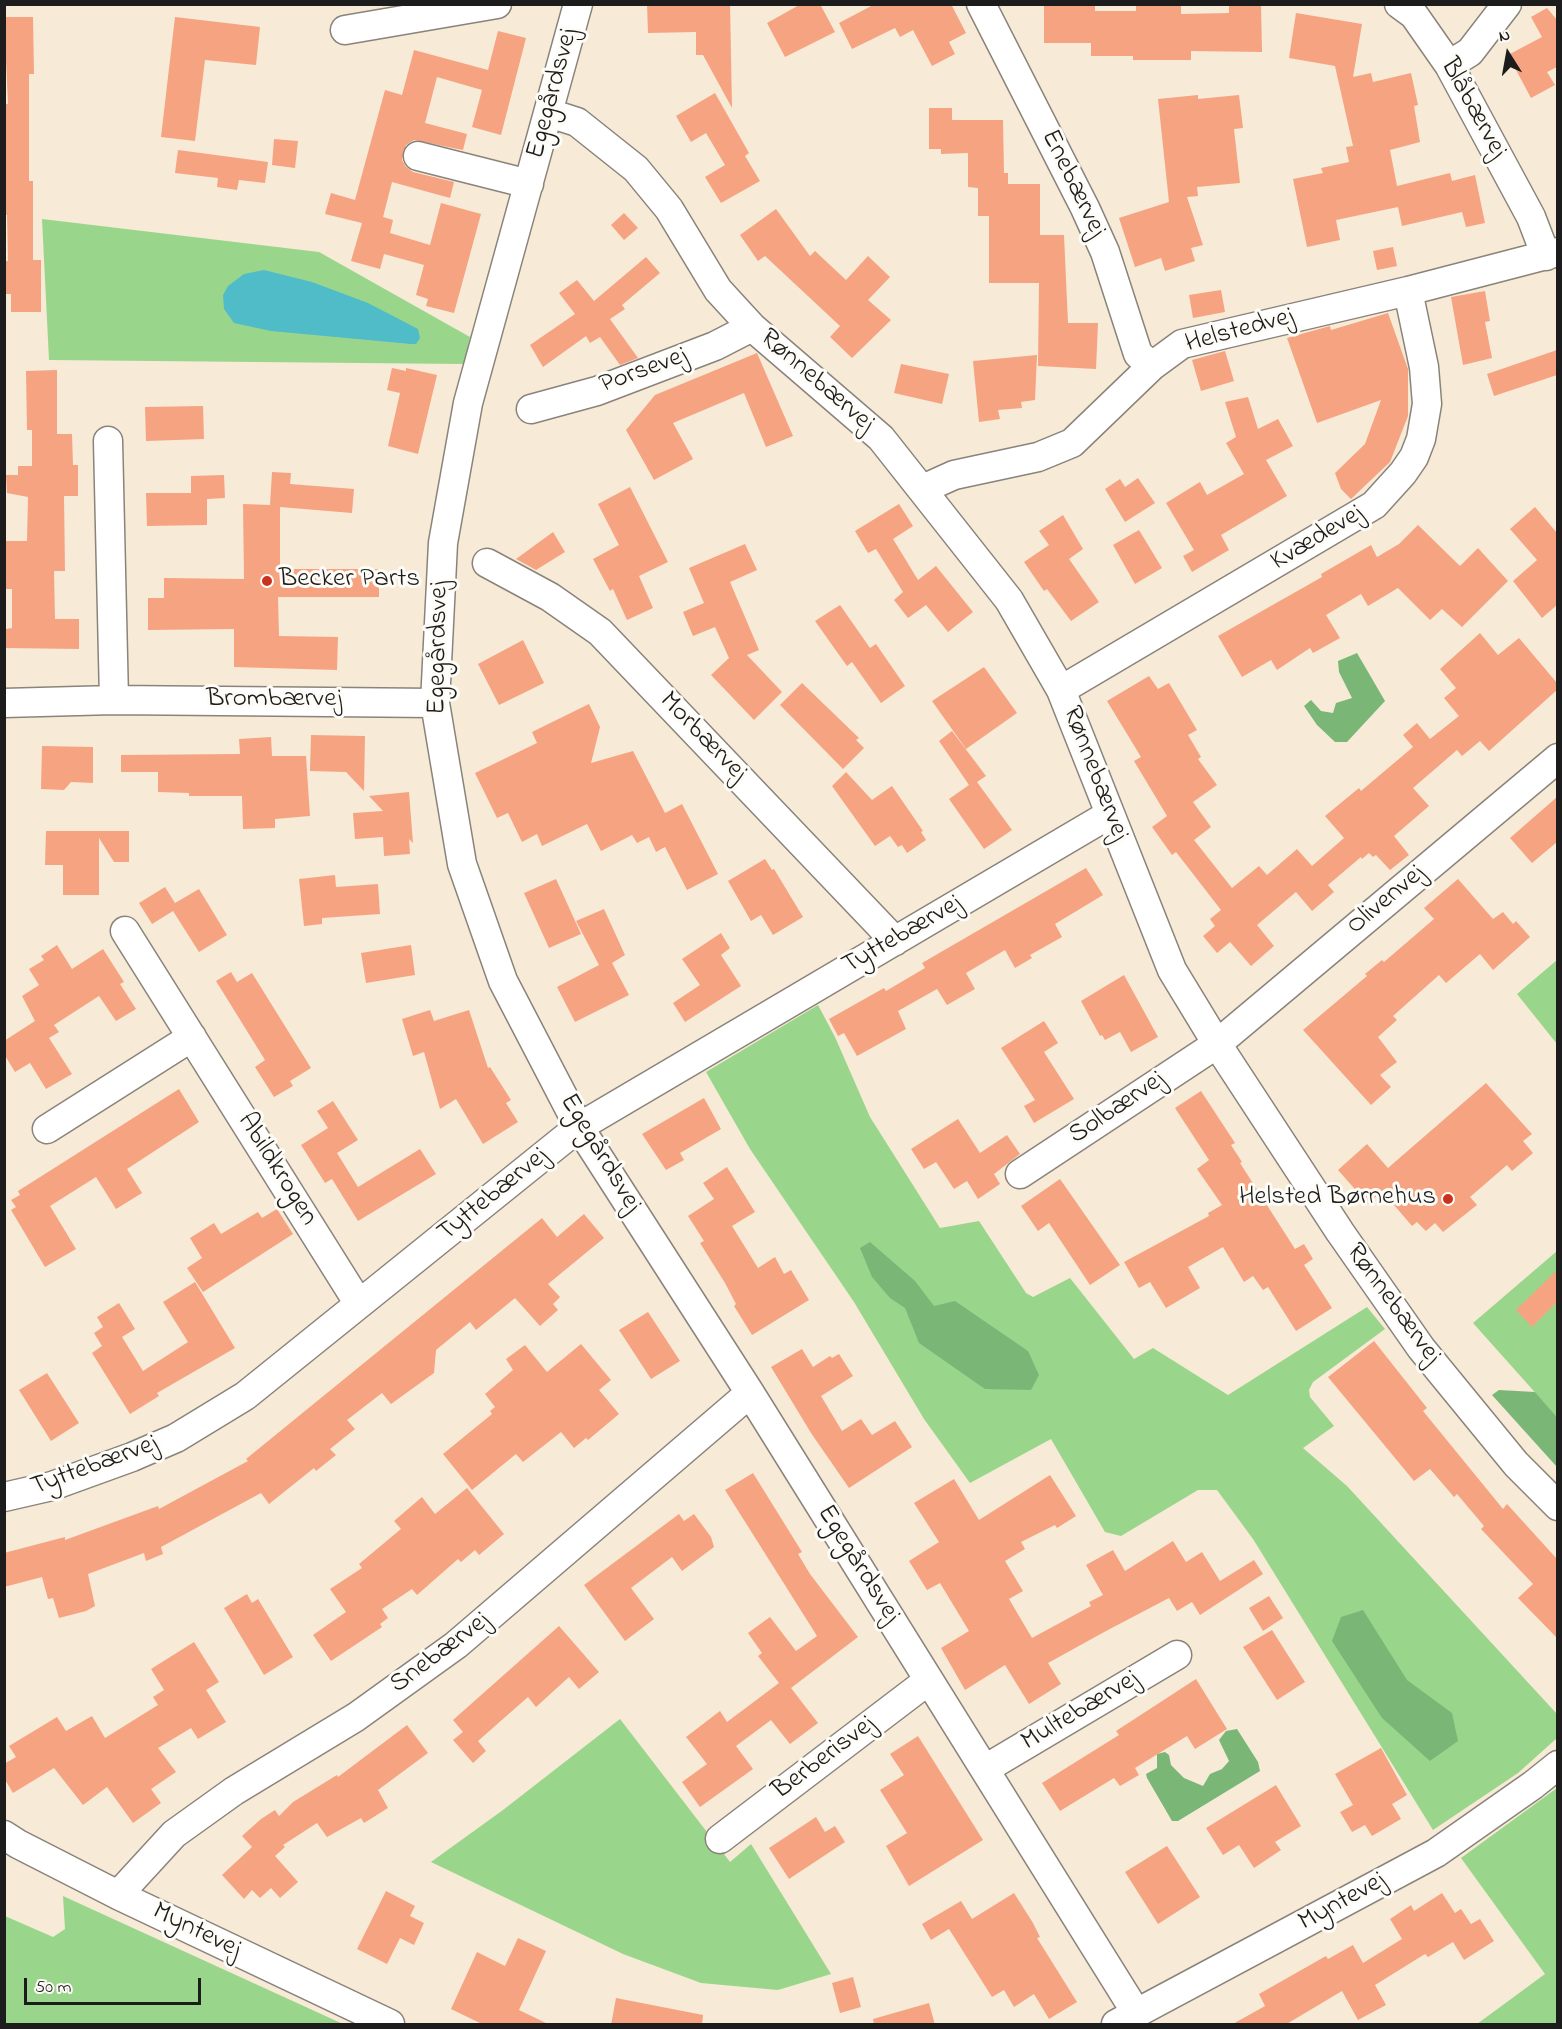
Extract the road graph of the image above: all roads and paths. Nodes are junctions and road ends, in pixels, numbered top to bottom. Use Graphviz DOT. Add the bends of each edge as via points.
graph roads {
  1 [pos="497,4"];
  2 [pos="578,4"];
  3 [pos="981,4"];
  4 [pos="1399,4"];
  5 [pos="1507,4"];
  6 [pos="345,30"];
  7 [pos="1449,65"];
  8 [pos="549,113"];
  9 [pos="418,156"];
  10 [pos="529,184"];
  11 [pos="1552,254"];
  12 [pos="1408,291"];
  13 [pos="753,327"];
  14 [pos="1152,366"];
  15 [pos="531,409"];
  16 [pos="108,441"];
  17 [pos="924,489"];
  18 [pos="487,563"];
  19 [pos="1061,690"];
  20 [pos="114,700"];
  21 [pos="4,703"];
  22 [pos="435,703"];
  23 [pos="1557,758"];
  24 [pos="1110,814"];
  25 [pos="125,931"];
  26 [pos="895,941"];
  27 [pos="192,1036"];
  28 [pos="1216,1044"];
  29 [pos="579,1127"];
  30 [pos="47,1129"];
  31 [pos="1020,1174"];
  32 [pos="359,1304"];
  33 [pos="750,1393"];
  34 [pos="4,1497"];
  35 [pos="1557,1506"];
  36 [pos="1177,1655"];
  37 [pos="929,1680"];
  38 [pos="1557,1765"];
  39 [pos="985,1769"];
  40 [pos="4,1835"];
  41 [pos="720,1839"];
  42 [pos="117,1894"];
  43 [pos="1127,2019"];
  44 [pos="390,2025"];
  1 -- 6 [label="street"];
  2 -- 8 [label="street, Egegårdsvej"];
  3 -- 14 [label="street, Enebærvej" via="1086,208 1105,252 1138,354"];
  4 -- 7 [label="street, Blåbærvej" via="1414,15"];
  5 -- 7 [label="street" via="1470,52"];
  7 -- 11 [label="street, Blåbærvej"];
  8 -- 10 [label="street, Egegårdsvej"];
  8 -- 13 [label="street, Rønnebærvej" via="577,122 636,169 669,209 718,290"];
  9 -- 10 [label="street, Egegårdsvej"];
  10 -- 22 [label="street, Egegårdsvej" via="466,415 442,543"];
  11 -- 12 [label="street, Helstedvej"];
  12 -- 14 [label="street, Helstedvej" via="1182,344"];
  12 -- 19 [label="street, Kvædevej" via="1424,367 1427,404 1421,439 1403,473 1374,505"];
  13 -- 15 [label="street, Porsevej" via="715,346 597,391"];
  13 -- 17 [label="street, Rønnebærvej" via="880,438"];
  14 -- 17 [label="street, Helstedvej" via="1072,443 1038,457 954,475"];
  16 -- 20 [label="street"];
  17 -- 19 [label="street, Rønnebærvej" via="1009,600"];
  18 -- 26 [label="street, Morbærvej" via="550,597 600,632"];
  19 -- 24 [label="street, Rønnebærvej"];
  20 -- 21 [label="street, Brombærvej"];
  20 -- 22 [label="street, Brombærvej"];
  22 -- 29 [label="street, Egegårdsvej" via="462,864 503,981"];
  23 -- 28 [label="street, Olivenvej"];
  24 -- 26 [label="street, Tyttebærvej"];
  24 -- 28 [label="street, Rønnebærvej" via="1172,970"];
  25 -- 27 [label="street, Abildkrogen"];
  26 -- 29 [label="street, Tyttebærvej"];
  27 -- 30 [label="street"];
  27 -- 32 [label="street, Abildkrogen"];
  28 -- 31 [label="street, Solbærvej"];
  28 -- 35 [label="street, Rønnebærvej" via="1421,1348 1516,1464"];
  29 -- 32 [label="street, Tyttebærvej"];
  29 -- 33 [label="street, Egegårdsvej"];
  32 -- 34 [label="street, Tyttebærvej" via="245,1396 176,1438 97,1472"];
  33 -- 37 [label="street, Egegårdsvej"];
  33 -- 42 [label="street, Snebærvej" via="456,1646 356,1717 234,1791 174,1834"];
  36 -- 39 [label="street, Multebærvej"];
  37 -- 39 [label="street, Egegårdsvej"];
  37 -- 41 [label="street, Berberisvej"];
  38 -- 43 [label="street, Myntevej" via="1436,1852"];
  39 -- 43 [label="street, Egegårdsvej"];
  40 -- 42 [label="street, Myntevej"];
  42 -- 44 [label="street, Myntevej"];
}
